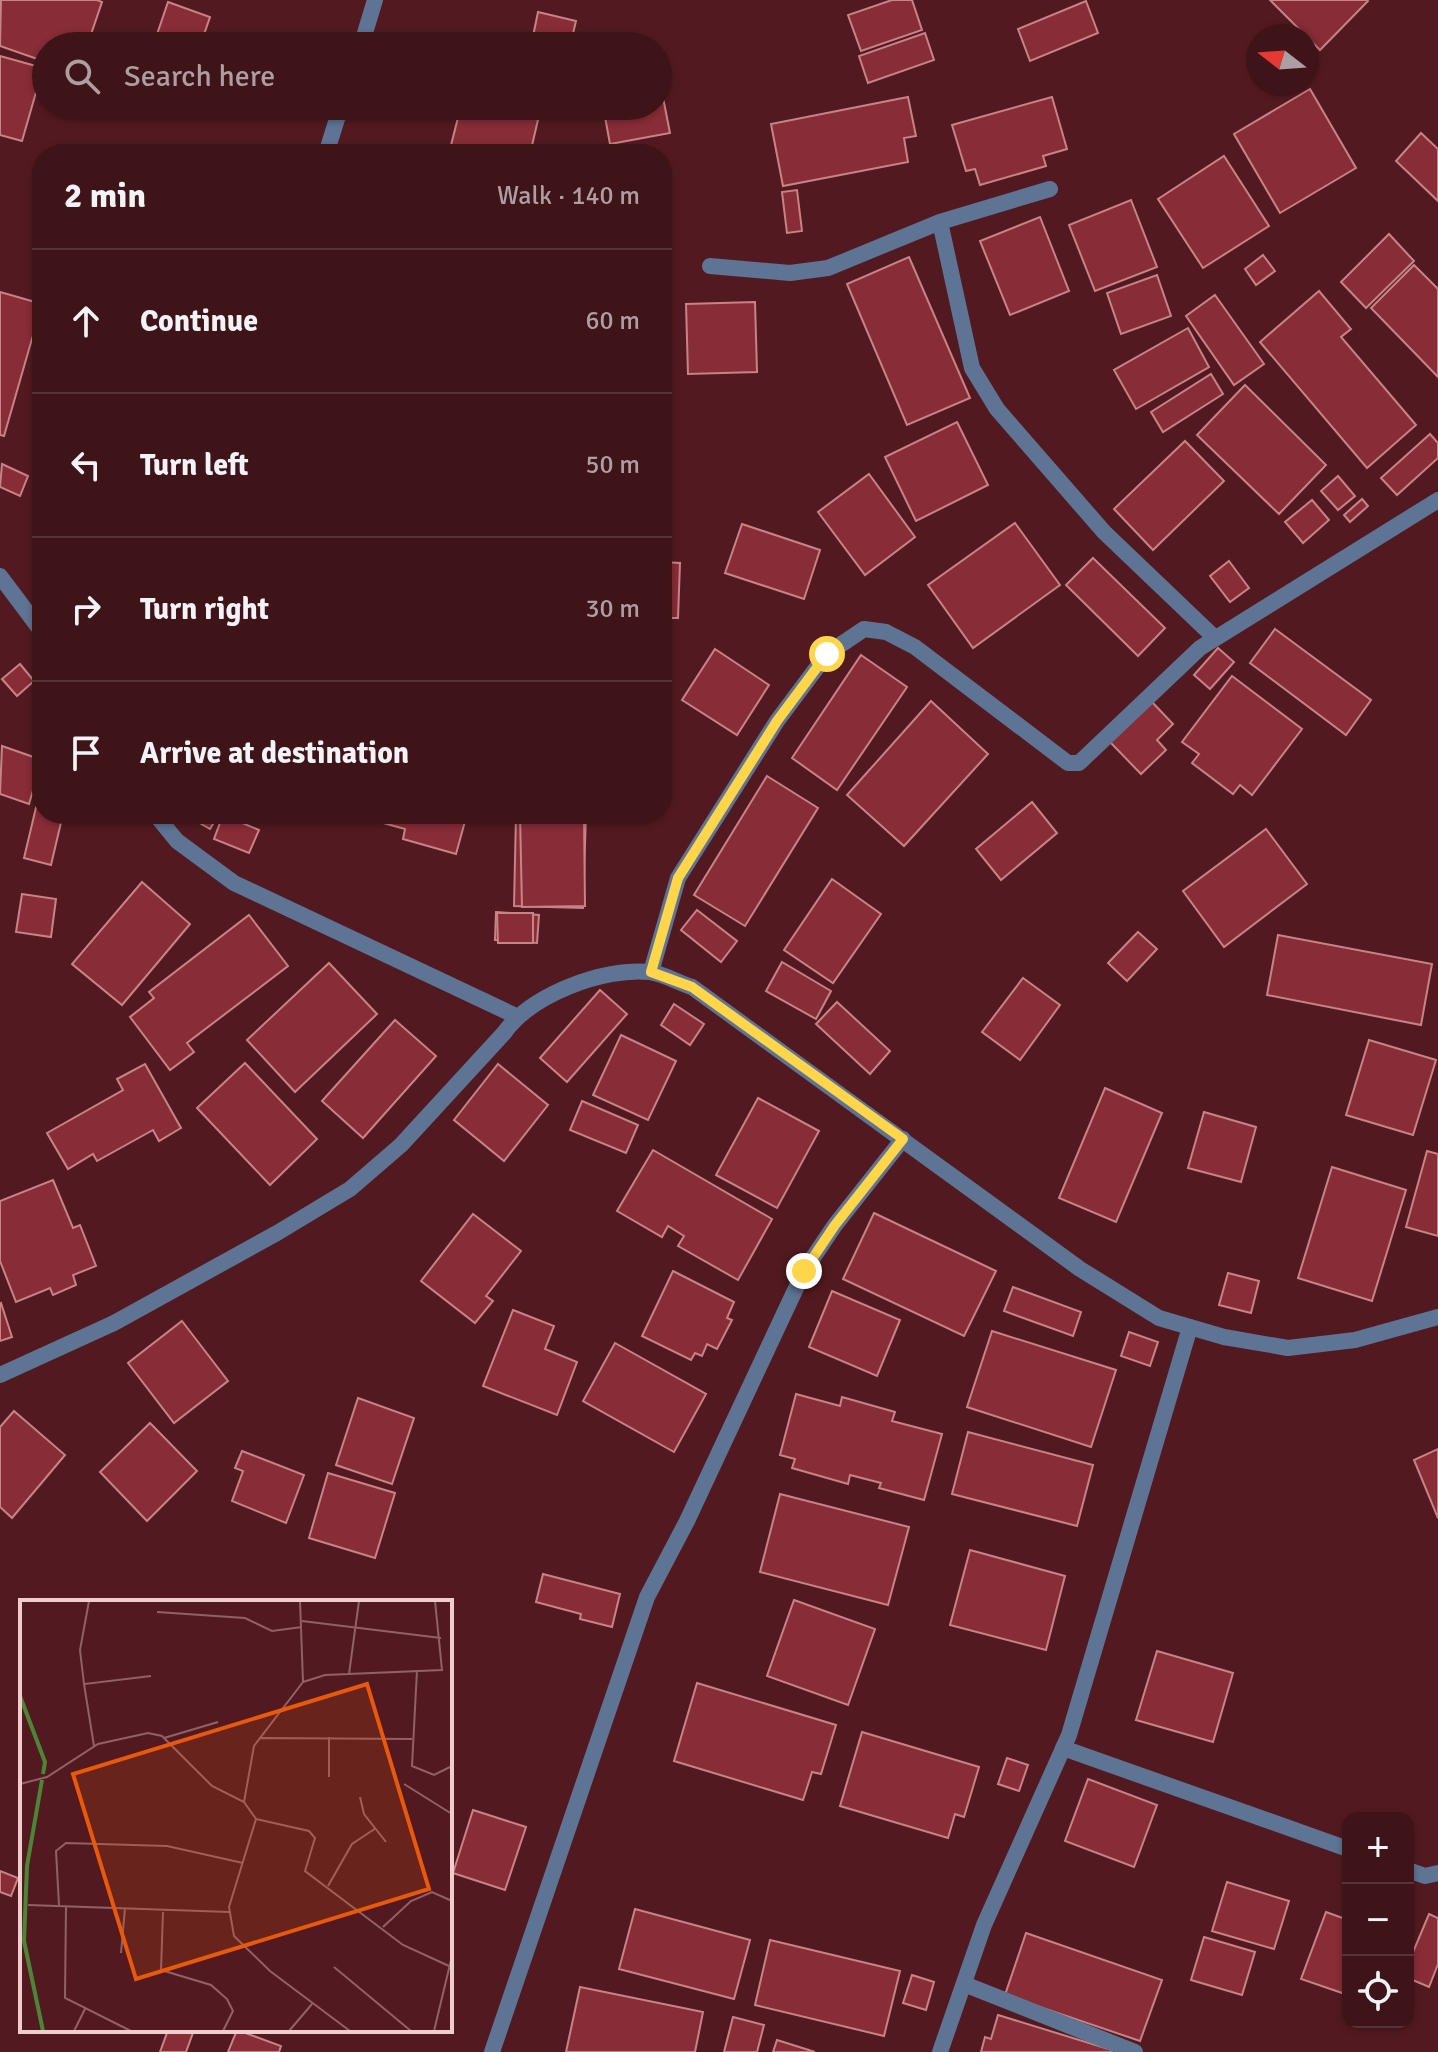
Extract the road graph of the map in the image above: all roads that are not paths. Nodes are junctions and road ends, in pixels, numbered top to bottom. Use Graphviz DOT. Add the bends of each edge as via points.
graph roads {
  1 [pos="375,0"];
  2 [pos="365,32"];
  3 [pos="337,120"];
  4 [pos="329,144"];
  5 [pos="1050,189"];
  6 [pos="940,222"];
  7 [pos="710,266"];
  8 [pos="1438,500"];
  9 [pos="0,576"];
  10 [pos="32,619"];
  11 [pos="1215,638"];
  12 [pos="163,824"];
  13 [pos="651,972"];
  14 [pos="516,1016"];
  15 [pos="903,1139"];
  16 [pos="1438,1317"];
  17 [pos="1190,1327"];
  18 [pos="0,1375"];
  19 [pos="1063,1748"];
  20 [pos="1342,1847"];
  21 [pos="1414,1872"];
  22 [pos="1438,1873"];
  23 [pos="964,1984"];
  24 [pos="492,2052"];
  25 [pos="940,2052"];
  26 [pos="1135,2052"];
  1 -- 2 [label="street"];
  3 -- 4 [label="street"];
  5 -- 6 [label="street"];
  6 -- 7 [label="street" via="828,268 790,273"];
  6 -- 11 [label="street" via="972,368 997,409 1104,532"];
  8 -- 11 [label="street"];
  9 -- 10 [label="street"];
  11 -- 13 [label="street" via="1079,763 1068,763 915,647 886,632 864,629 827,654 785,709 678,878"];
  12 -- 14 [label="street" via="177,841 234,883"];
  13 -- 14 [label="street" via="580,981"];
  13 -- 15 [label="street" via="692,987"];
  14 -- 18 [label="street" via="401,1145 350,1189 114,1323"];
  15 -- 17 [label="street" via="1080,1269 1159,1318"];
  15 -- 24 [label="street" via="804,1271 647,1597"];
  16 -- 17 [label="street" via="1355,1340 1288,1348"];
  17 -- 19 [label="street"];
  19 -- 20 [label="street"];
  19 -- 23 [label="street" via="984,1925"];
  21 -- 22 [label="street"];
  23 -- 25 [label="street"];
  23 -- 26 [label="street"];
}
